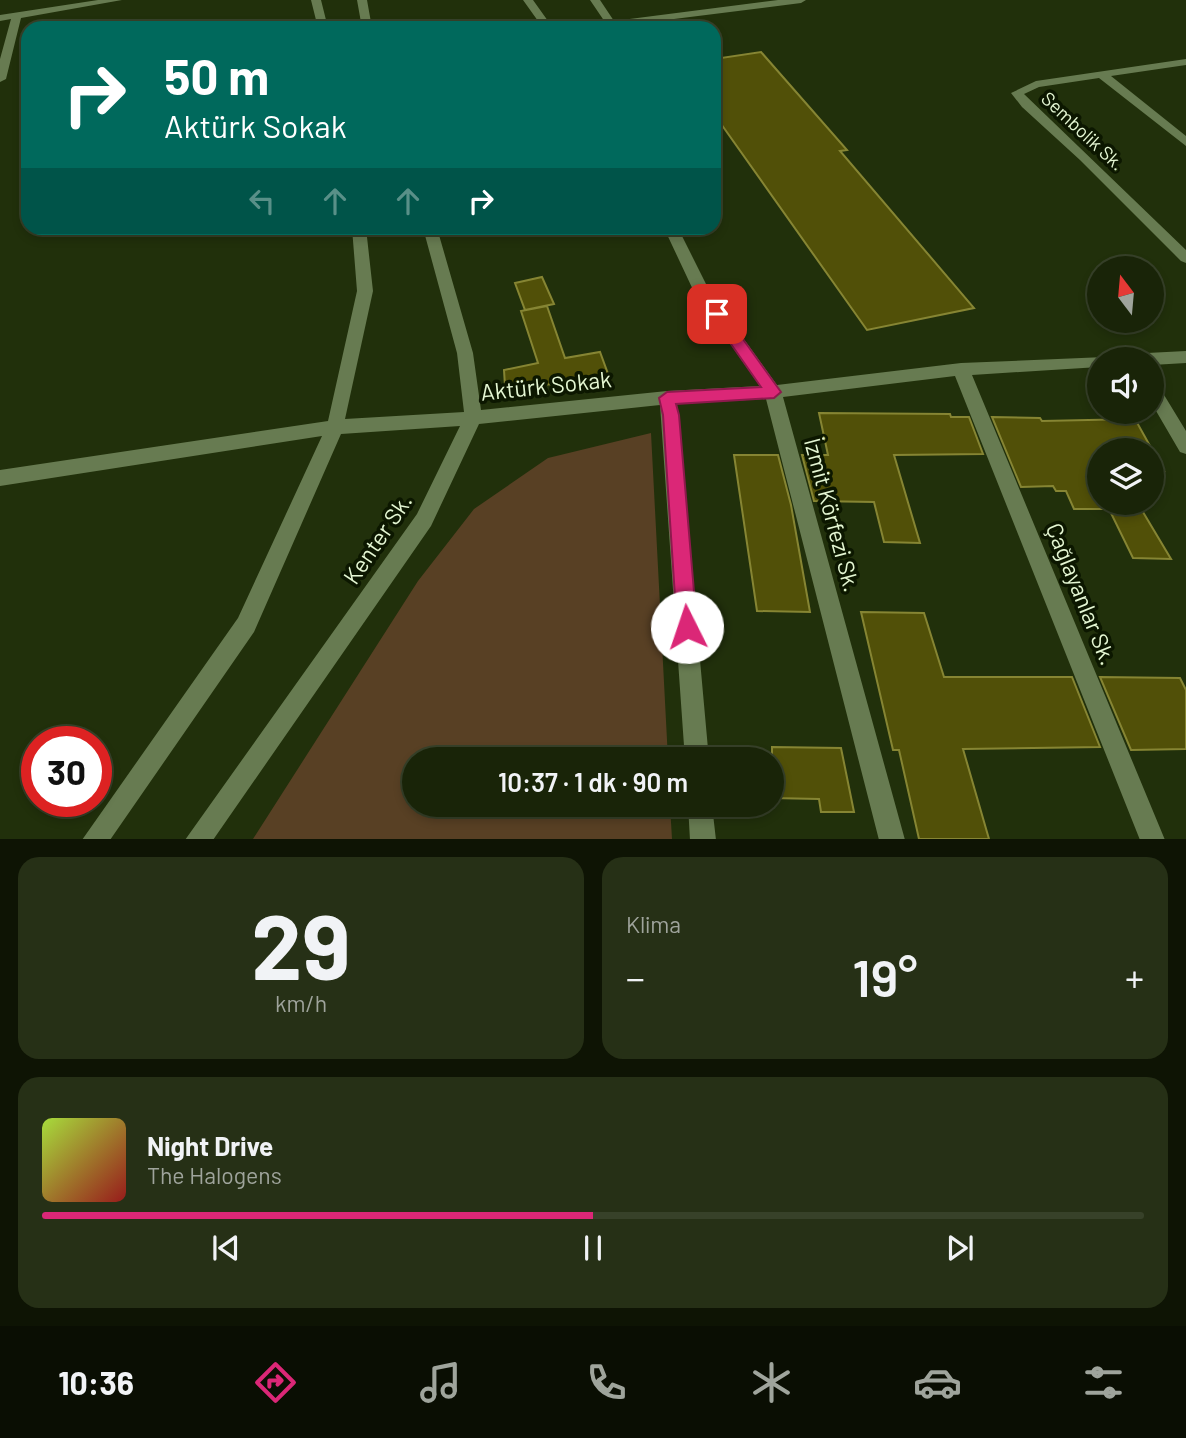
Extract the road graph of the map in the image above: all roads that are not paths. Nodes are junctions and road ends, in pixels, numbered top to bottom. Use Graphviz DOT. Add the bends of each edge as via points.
graph roads {
  1 [pos="117,0"];
  2 [pos="316,0"];
  3 [pos="362,0"];
  4 [pos="528,0"];
  5 [pos="595,0"];
  6 [pos="801,0"];
  7 [pos="17,15"];
  8 [pos="0,18"];
  9 [pos="321,21"];
  10 [pos="366,21"];
  11 [pos="543,21"];
  12 [pos="610,21"];
  13 [pos="649,21"];
  14 [pos="1186,62"];
  15 [pos="1100,73"];
  16 [pos="0,79"];
  17 [pos="1186,142"];
  18 [pos="360,235"];
  19 [pos="432,235"];
  20 [pos="674,235"];
  21 [pos="1186,258"];
  22 [pos="1186,357"];
  23 [pos="1164,358"];
  24 [pos="1087,362"];
  25 [pos="961,369"];
  26 [pos="774,392"];
  27 [pos="667,398"];
  28 [pos="1164,410"];
  29 [pos="473,418"];
  30 [pos="335,426"];
  31 [pos="1186,447"];
  32 [pos="0,478"];
  33 [pos="696,747"];
  34 [pos="701,817"];
  35 [pos="94,839"];
  36 [pos="197,839"];
  37 [pos="703,839"];
  38 [pos="892,839"];
  39 [pos="1153,839"];
  1 -- 7 [label="street"];
  2 -- 9 [label="street"];
  3 -- 10 [label="street"];
  4 -- 11 [label="street"];
  5 -- 12 [label="street"];
  6 -- 13 [label="street"];
  7 -- 8 [label="street"];
  7 -- 16 [label="street"];
  14 -- 15 [label="street, Sembolik Sk."];
  15 -- 17 [label="street"];
  15 -- 21 [label="street, Sembolik Sk." via="1036,84 1017,93"];
  18 -- 30 [label="street" via="365,291"];
  19 -- 29 [label="street" via="465,352"];
  20 -- 26 [label="street, İzmit Körfezi Sk." via="703,294"];
  22 -- 23 [label="street"];
  24 -- 25 [label="street, Aktürk Sokak"];
  25 -- 26 [label="street, Aktürk Sokak"];
  25 -- 39 [label="street, Çağlayanlar Sk."];
  26 -- 27 [label="street, Aktürk Sokak"];
  26 -- 38 [label="street, İzmit Körfezi Sk."];
  27 -- 29 [label="street, Aktürk Sokak"];
  27 -- 33 [label="street"];
  28 -- 31 [label="street"];
  29 -- 30 [label="street, Aktürk Sokak"];
  29 -- 36 [label="street, Kenter Sk." via="424,520"];
  30 -- 32 [label="street, Aktürk Sokak"];
  30 -- 35 [label="street" via="246,625"];
  34 -- 37 [label="street"];
}
